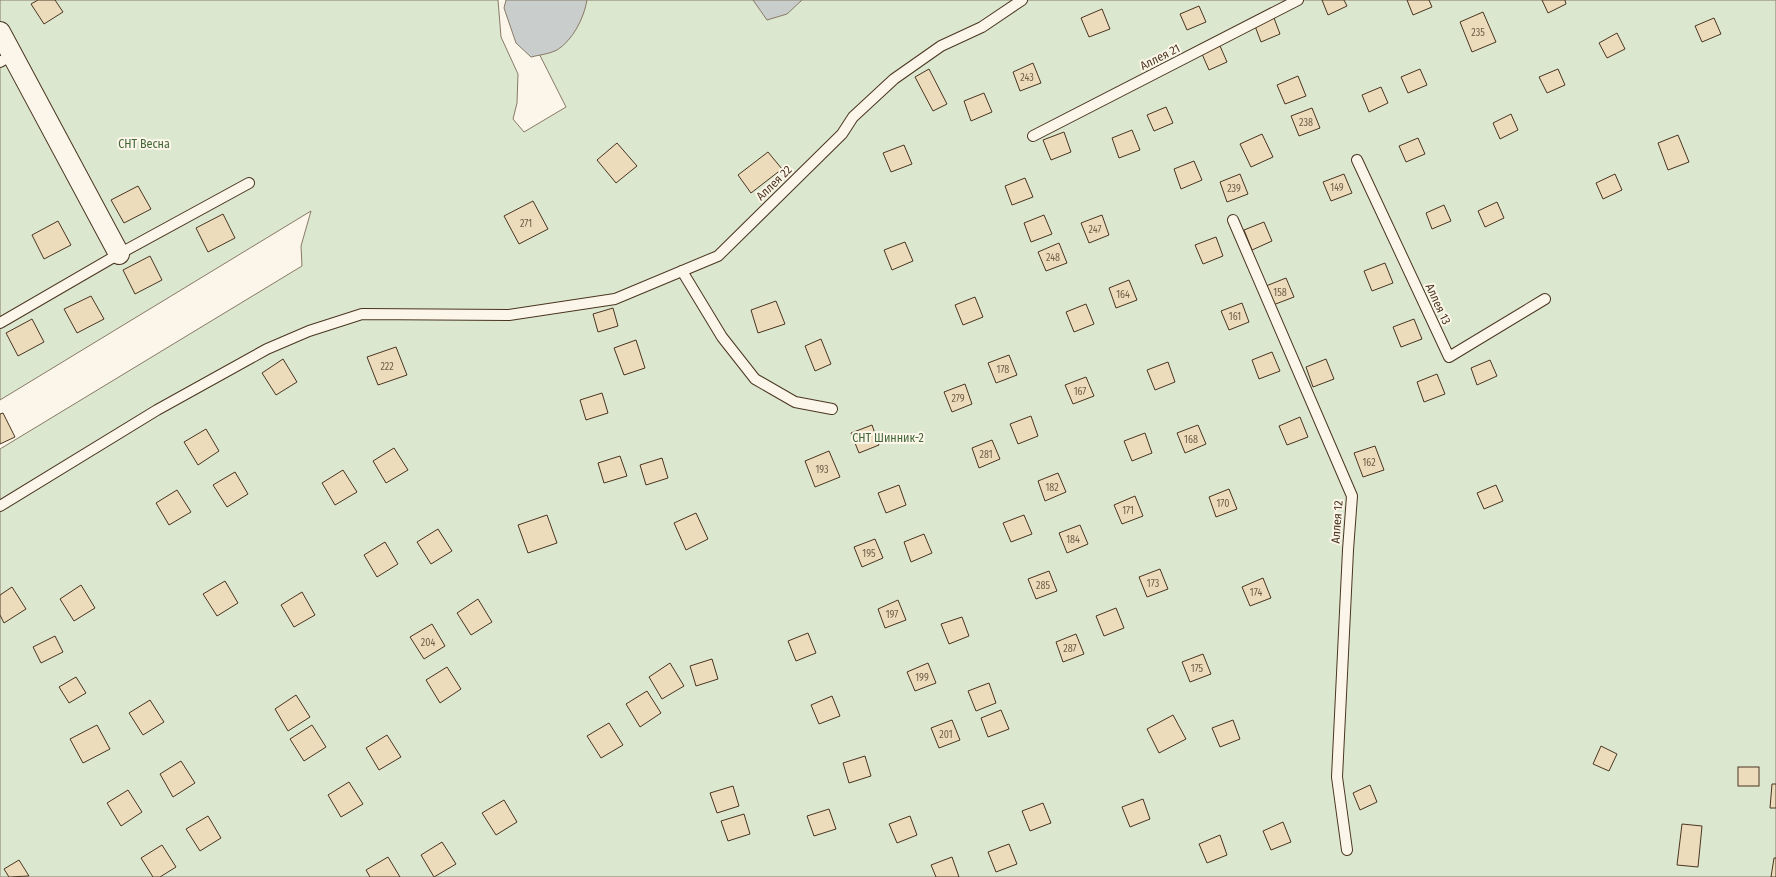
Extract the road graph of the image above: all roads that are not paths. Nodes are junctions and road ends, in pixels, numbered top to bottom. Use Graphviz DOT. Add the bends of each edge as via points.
graph roads {
  1 [pos="1022,0"];
  2 [pos="1298,0"];
  3 [pos="0,32"];
  4 [pos="6,58"];
  5 [pos="1033,136"];
  6 [pos="1357,160"];
  7 [pos="249,183"];
  8 [pos="1233,220"];
  9 [pos="119,254"];
  10 [pos="682,271"];
  11 [pos="1545,299"];
  12 [pos="0,323"];
  13 [pos="832,409"];
  14 [pos="0,506"];
  15 [pos="1347,850"];
  1 -- 10 [label="lane, Аллея 22" via="982,27 940,46 894,79 852,117 842,134 718,256"];
  2 -- 5 [label="lane, Аллея 21"];
  3 -- 4 [label="street"];
  4 -- 9 [label="street"];
  6 -- 11 [label="lane, Аллея 13" via="1449,357"];
  7 -- 9 [label="lane"];
  8 -- 15 [label="lane, Аллея 12" via="1352,496 1337,777"];
  9 -- 12 [label="lane"];
  10 -- 13 [label="lane" via="722,337 755,379 795,402"];
  10 -- 14 [label="lane, Аллея 22" via="615,299 509,315 362,314 309,330 267,349 157,410"];
}
